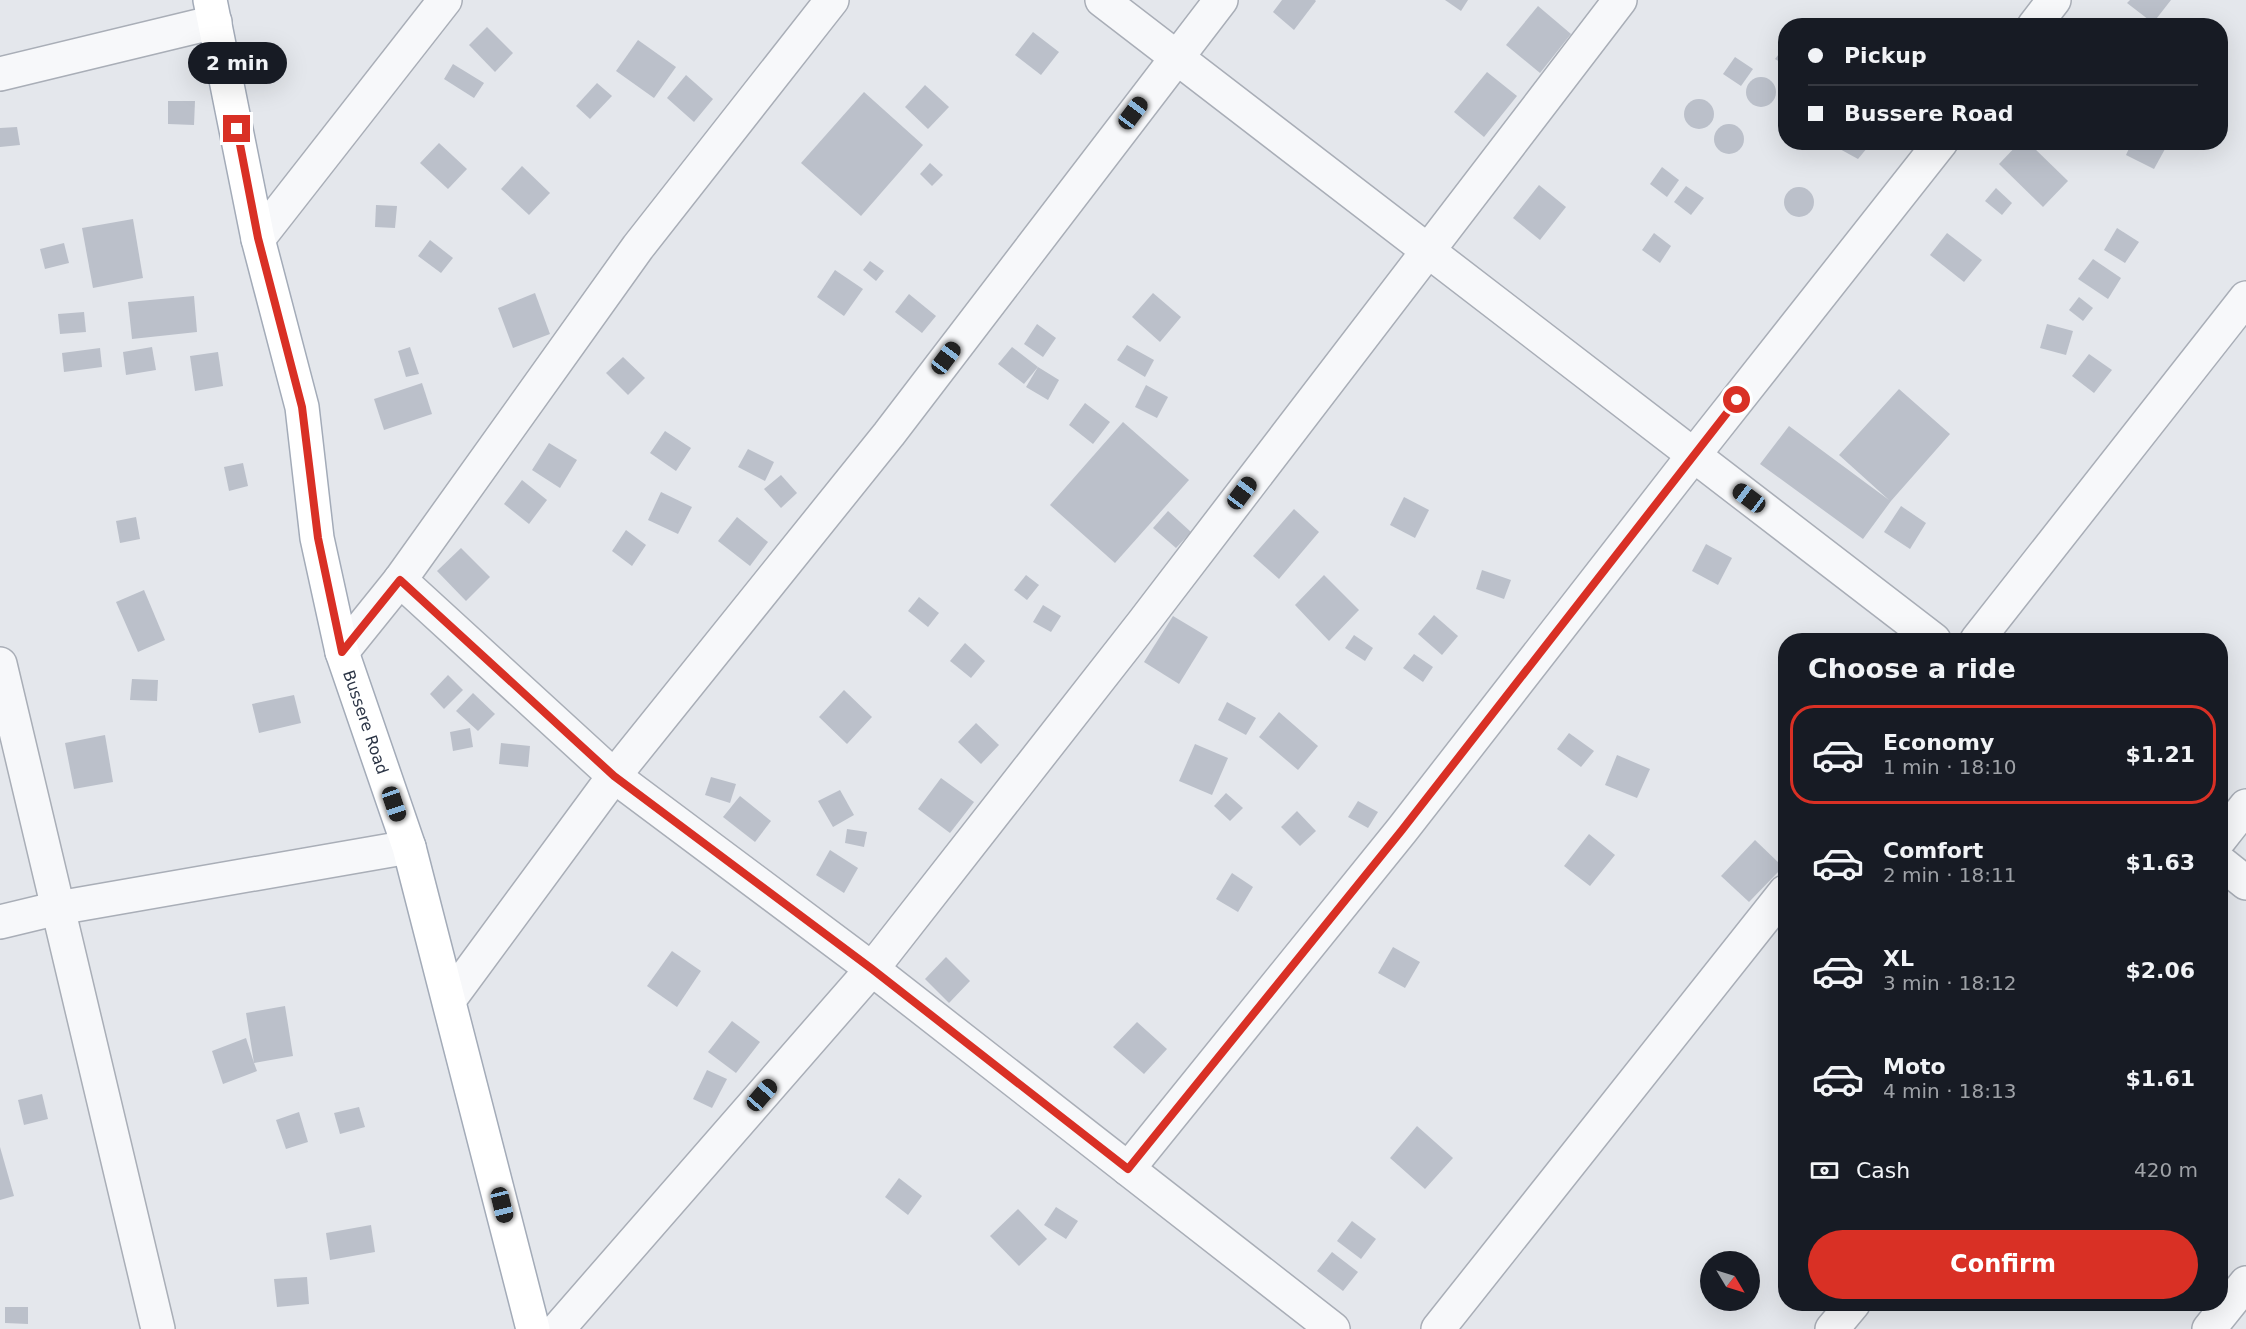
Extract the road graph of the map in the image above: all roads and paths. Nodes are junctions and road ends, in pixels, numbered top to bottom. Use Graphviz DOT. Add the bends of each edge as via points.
graph roads {
  1 [pos="445,0"];
  2 [pos="832,0"];
  3 [pos="1102,0"];
  4 [pos="1221,0"];
  5 [pos="1620,0"];
  6 [pos="2054,0"];
  7 [pos="212,11"];
  8 [pos="2040,18"];
  9 [pos="1176,57"];
  10 [pos="0,74"];
  11 [pos="1935,150"];
  12 [pos="258,238"];
  13 [pos="1427,250"];
  14 [pos="2246,298"];
  15 [pos="1693,456"];
  16 [pos="400,580"];
  17 [pos="1925,633"];
  18 [pos="1983,633"];
  19 [pos="342,652"];
  20 [pos="0,664"];
  21 [pos="614,776"];
  22 [pos="2246,806"];
  23 [pos="2228,829"];
  24 [pos="409,847"];
  25 [pos="2228,868"];
  26 [pos="2246,883"];
  27 [pos="1778,901"];
  28 [pos="58,908"];
  29 [pos="0,922"];
  30 [pos="872,969"];
  31 [pos="449,1000"];
  32 [pos="1128,1169"];
  33 [pos="2246,1283"];
  34 [pos="2228,1306"];
  35 [pos="1847,1311"];
  36 [pos="2224,1311"];
  37 [pos="158,1329"];
  38 [pos="533,1329"];
  39 [pos="558,1329"];
  40 [pos="1333,1329"];
  41 [pos="1438,1329"];
  42 [pos="1833,1329"];
  43 [pos="2210,1329"];
  1 -- 12 [label="street"];
  2 -- 16 [label="street" via="638,247"];
  3 -- 9 [label="street"];
  4 -- 9 [label="street"];
  5 -- 13 [label="street"];
  6 -- 8 [label="street"];
  7 -- 10 [label="street"];
  7 -- 12 [label="main road, Bussere Road"];
  9 -- 13 [label="street"];
  9 -- 21 [label="street" via="889,434"];
  11 -- 15 [label="street"];
  12 -- 19 [label="main road, Bussere Road" via="302,407 318,538"];
  13 -- 15 [label="street"];
  13 -- 30 [label="street" via="1143,623"];
  14 -- 18 [label="street"];
  15 -- 17 [label="street"];
  15 -- 32 [label="street" via="1402,830"];
  16 -- 19 [label="street"];
  16 -- 21 [label="street"];
  19 -- 24 [label="main road, Bussere Road"];
  20 -- 28 [label="street"];
  21 -- 30 [label="street"];
  21 -- 31 [label="street"];
  22 -- 23 [label="street"];
  24 -- 28 [label="street"];
  24 -- 31 [label="main road, Bussere Road"];
  25 -- 26 [label="street"];
  27 -- 41 [label="street"];
  28 -- 29 [label="street"];
  28 -- 37 [label="street"];
  30 -- 32 [label="street"];
  30 -- 39 [label="street"];
  31 -- 38 [label="main road, Bussere Road"];
  32 -- 40 [label="street"];
  33 -- 34 [label="street"];
  35 -- 42 [label="street"];
  36 -- 43 [label="street"];
}
